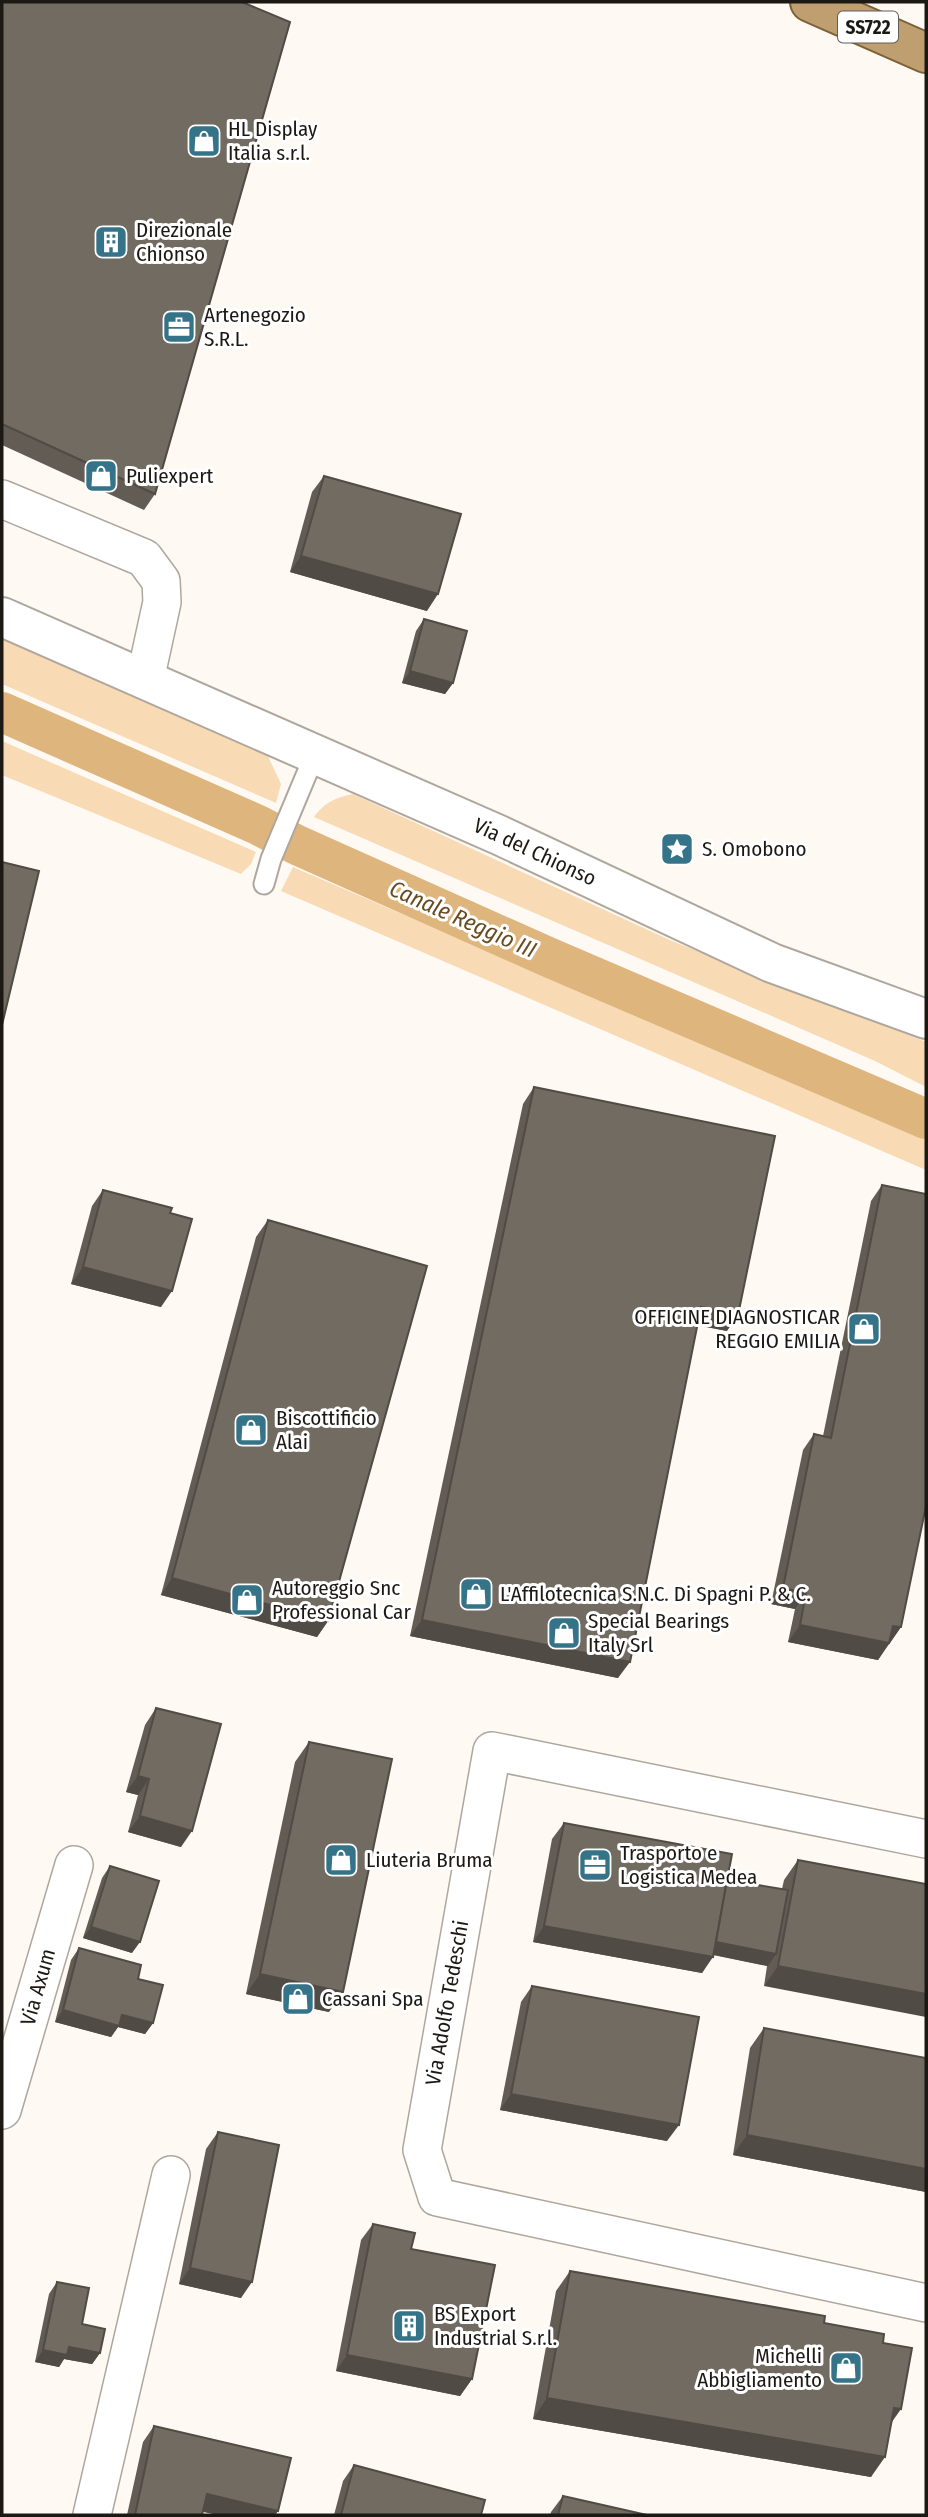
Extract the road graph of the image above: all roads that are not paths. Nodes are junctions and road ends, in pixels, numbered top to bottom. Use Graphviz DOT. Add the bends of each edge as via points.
graph roads {
  1 [pos="810,2"];
  2 [pos="926,53"];
  3 [pos="2,499"];
  4 [pos="2,617"];
  5 [pos="145,680"];
  6 [pos="315,754"];
  7 [pos="264,884"];
  8 [pos="926,1019"];
  9 [pos="926,1839"];
  10 [pos="75,1864"];
  11 [pos="2,2110"];
  12 [pos="171,2175"];
  13 [pos="926,2303"];
  14 [pos="92,2515"];
  1 -- 2 [label="highway, SS722"];
  3 -- 5 [label="street" via="144,558 161,581 162,602"];
  4 -- 5 [label="main road, Via del Chionso"];
  5 -- 6 [label="main road, Via del Chionso"];
  6 -- 7 [label="lane"];
  6 -- 8 [label="main road, Via del Chionso" via="772,963"];
  9 -- 13 [label="street, Via Adolfo Tedeschi" via="492,1751 422,2150 437,2197"];
  10 -- 11 [label="street, Via Axum"];
  12 -- 14 [label="street"];
}
